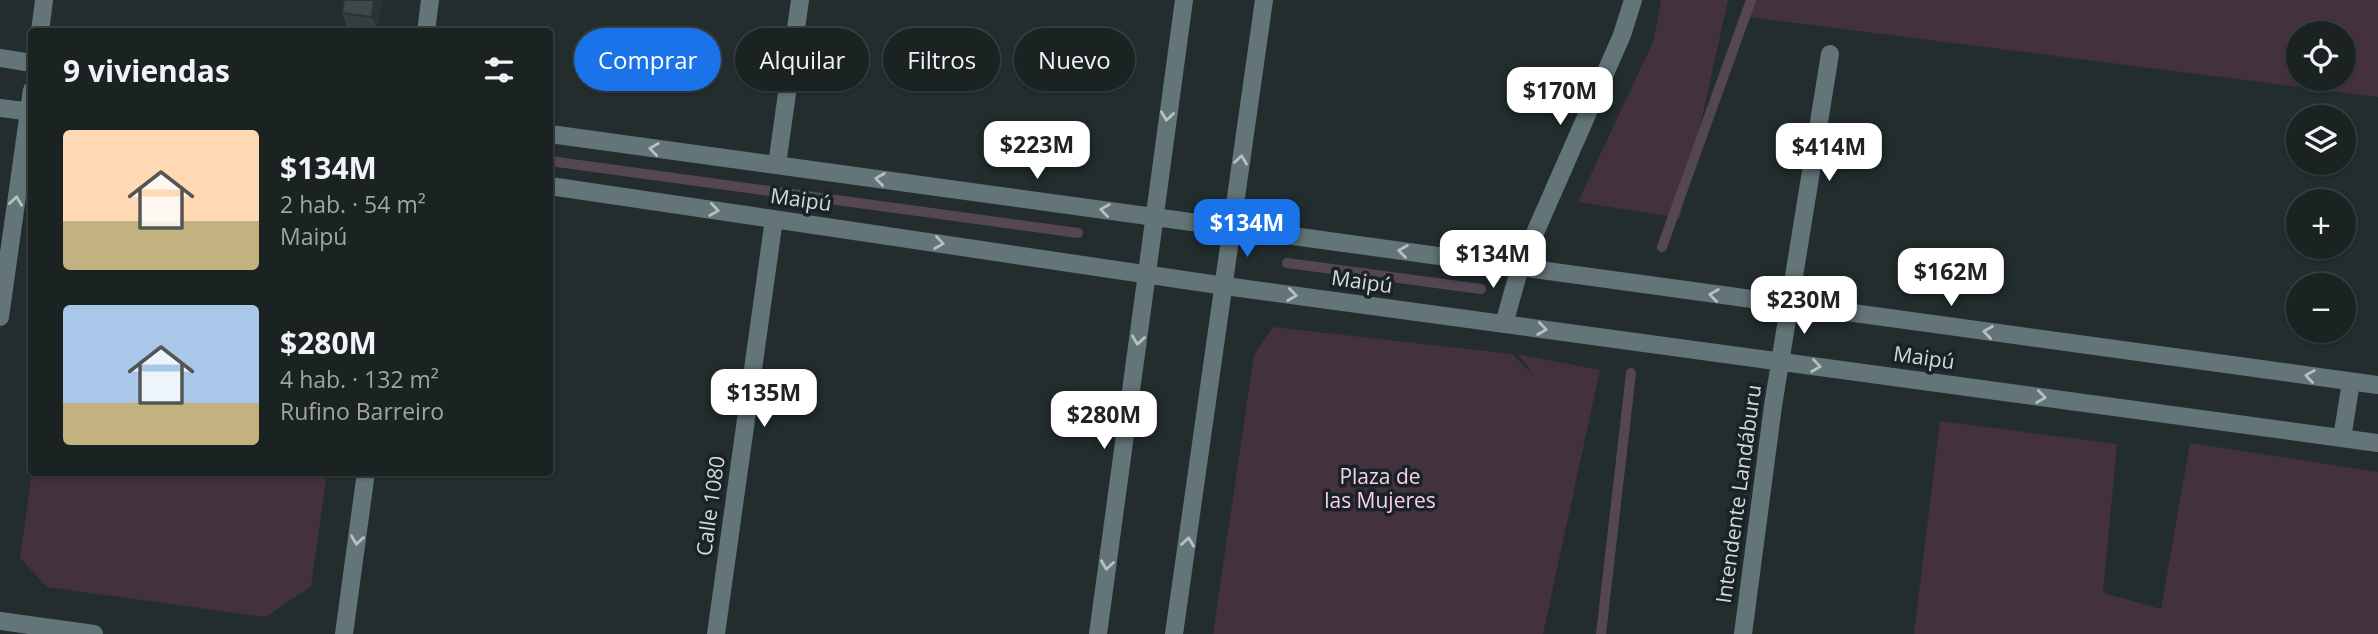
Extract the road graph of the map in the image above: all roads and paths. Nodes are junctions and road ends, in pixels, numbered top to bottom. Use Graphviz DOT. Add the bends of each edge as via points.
graph roads {
  1 [pos="44,0"];
  2 [pos="430,0"];
  3 [pos="800,0"];
  4 [pos="1184,0"];
  5 [pos="1264,0"];
  6 [pos="1633,0"];
  7 [pos="40,28"];
  8 [pos="426,28"];
  9 [pos="1830,54"];
  10 [pos="0,58"];
  11 [pos="28,62"];
  12 [pos="0,108"];
  13 [pos="28,112"];
  14 [pos="28,126"];
  15 [pos="553,134"];
  16 [pos="777,165"];
  17 [pos="553,186"];
  18 [pos="1154,216"];
  19 [pos="774,219"];
  20 [pos="1231,227"];
  21 [pos="1520,267"];
  22 [pos="1147,272"];
  23 [pos="1224,286"];
  24 [pos="1790,306"];
  25 [pos="0,317"];
  26 [pos="1504,324"];
  27 [pos="1780,360"];
  28 [pos="2351,382"];
  29 [pos="2378,385"];
  30 [pos="2342,438"];
  31 [pos="2378,443"];
  32 [pos="365,476"];
  33 [pos="0,621"];
  34 [pos="94,634"];
  35 [pos="344,634"];
  36 [pos="716,634"];
  37 [pos="1098,634"];
  38 [pos="1174,634"];
  39 [pos="1742,634"];
  1 -- 7 [label="street"];
  2 -- 8 [label="street"];
  3 -- 16 [label="street"];
  4 -- 18 [label="street, one-way"];
  20 -- 5 [label="street, one-way"];
  6 -- 21 [label="street" via="1622,35"];
  9 -- 24 [label="street"];
  10 -- 11 [label="street"];
  12 -- 13 [label="street"];
  25 -- 14 [label="street, one-way"];
  16 -- 15 [label="street, Maipú, one-way"];
  18 -- 16 [label="street, Maipú, one-way"];
  17 -- 19 [label="street, Maipú, one-way"];
  18 -- 20 [label="street, Maipú"];
  18 -- 22 [label="street"];
  19 -- 22 [label="street, Maipú, one-way"];
  19 -- 36 [label="street, Calle 1080"];
  21 -- 20 [label="street, Maipú, one-way"];
  20 -- 23 [label="street"];
  24 -- 21 [label="street, Maipú, one-way"];
  21 -- 26 [label="street"];
  22 -- 23 [label="street, Maipú"];
  22 -- 37 [label="street, one-way"];
  23 -- 26 [label="street, Maipú, one-way"];
  38 -- 23 [label="street, one-way"];
  24 -- 27 [label="street, Intendente Landáburu"];
  28 -- 24 [label="street, Maipú, one-way"];
  26 -- 27 [label="street, Maipú, one-way"];
  27 -- 30 [label="street, Maipú, one-way"];
  27 -- 39 [label="street, Intendente Landáburu"];
  28 -- 29 [label="street, Maipú"];
  28 -- 30 [label="street"];
  30 -- 31 [label="street, Maipú"];
  32 -- 35 [label="street, one-way"];
  33 -- 34 [label="street"];
}
